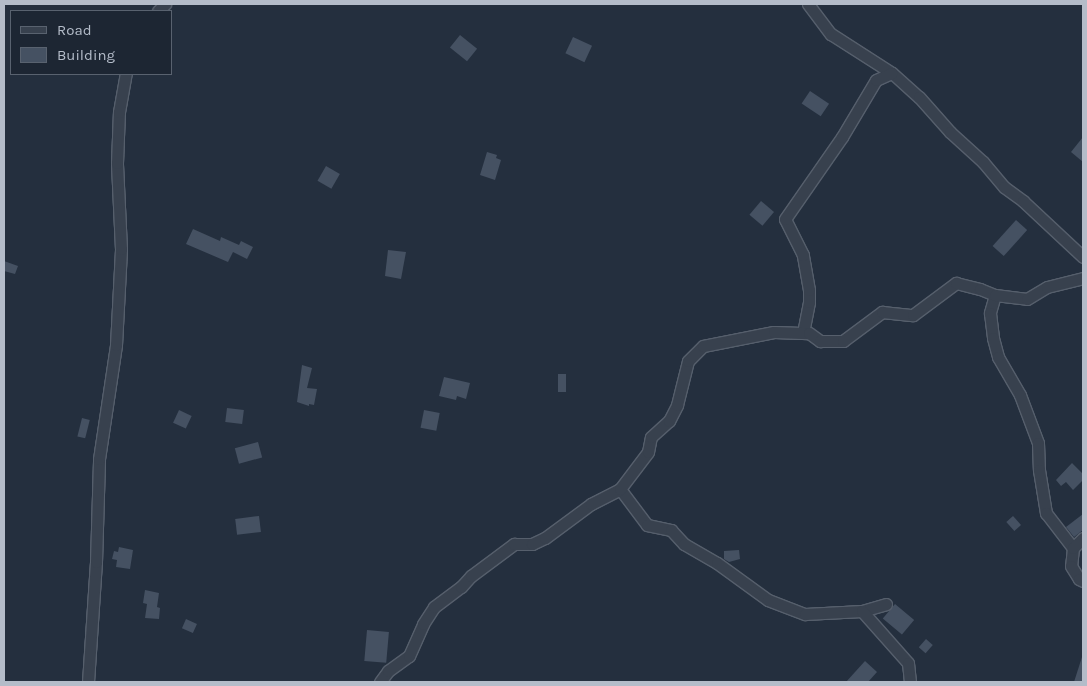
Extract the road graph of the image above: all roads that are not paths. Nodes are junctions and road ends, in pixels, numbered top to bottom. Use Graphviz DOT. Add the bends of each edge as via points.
graph roads {
  1 [pos="808,4"];
  2 [pos="892,73"];
  3 [pos="126,75"];
  4 [pos="1083,257"];
  5 [pos="1083,278"];
  6 [pos="995,295"];
  7 [pos="803,332"];
  8 [pos="620,489"];
  9 [pos="1083,538"];
  10 [pos="1073,548"];
  11 [pos="1083,581"];
  12 [pos="886,604"];
  13 [pos="862,612"];
  14 [pos="88,682"];
  15 [pos="380,682"];
  16 [pos="910,682"];
  1 -- 2 [label="street" via="832,34"];
  2 -- 4 [label="street" via="1004,187"];
  2 -- 7 [label="street" via="876,80 842,137 785,219 803,255 809,290"];
  3 -- 14 [label="street" via="118,112 121,249 116,345 99,459"];
  5 -- 6 [label="street" via="1047,288 1027,299"];
  6 -- 7 [label="street" via="956,283 913,315 882,312 843,341 820,341"];
  6 -- 10 [label="street" via="990,313 993,338 998,357 1020,395 1038,443 1046,513"];
  7 -- 8 [label="street" via="774,332 703,346 688,361 677,405 669,421 651,437 648,452"];
  8 -- 13 [label="street" via="647,525 671,530 684,544 768,600 805,614"];
  8 -- 15 [label="street" via="591,504 545,538 532,544 514,544 470,576 434,607 408,656 388,671"];
  9 -- 10 [label="street"];
  10 -- 11 [label="street" via="1071,566"];
  12 -- 13 [label="street"];
  13 -- 16 [label="street" via="908,663"];
}
